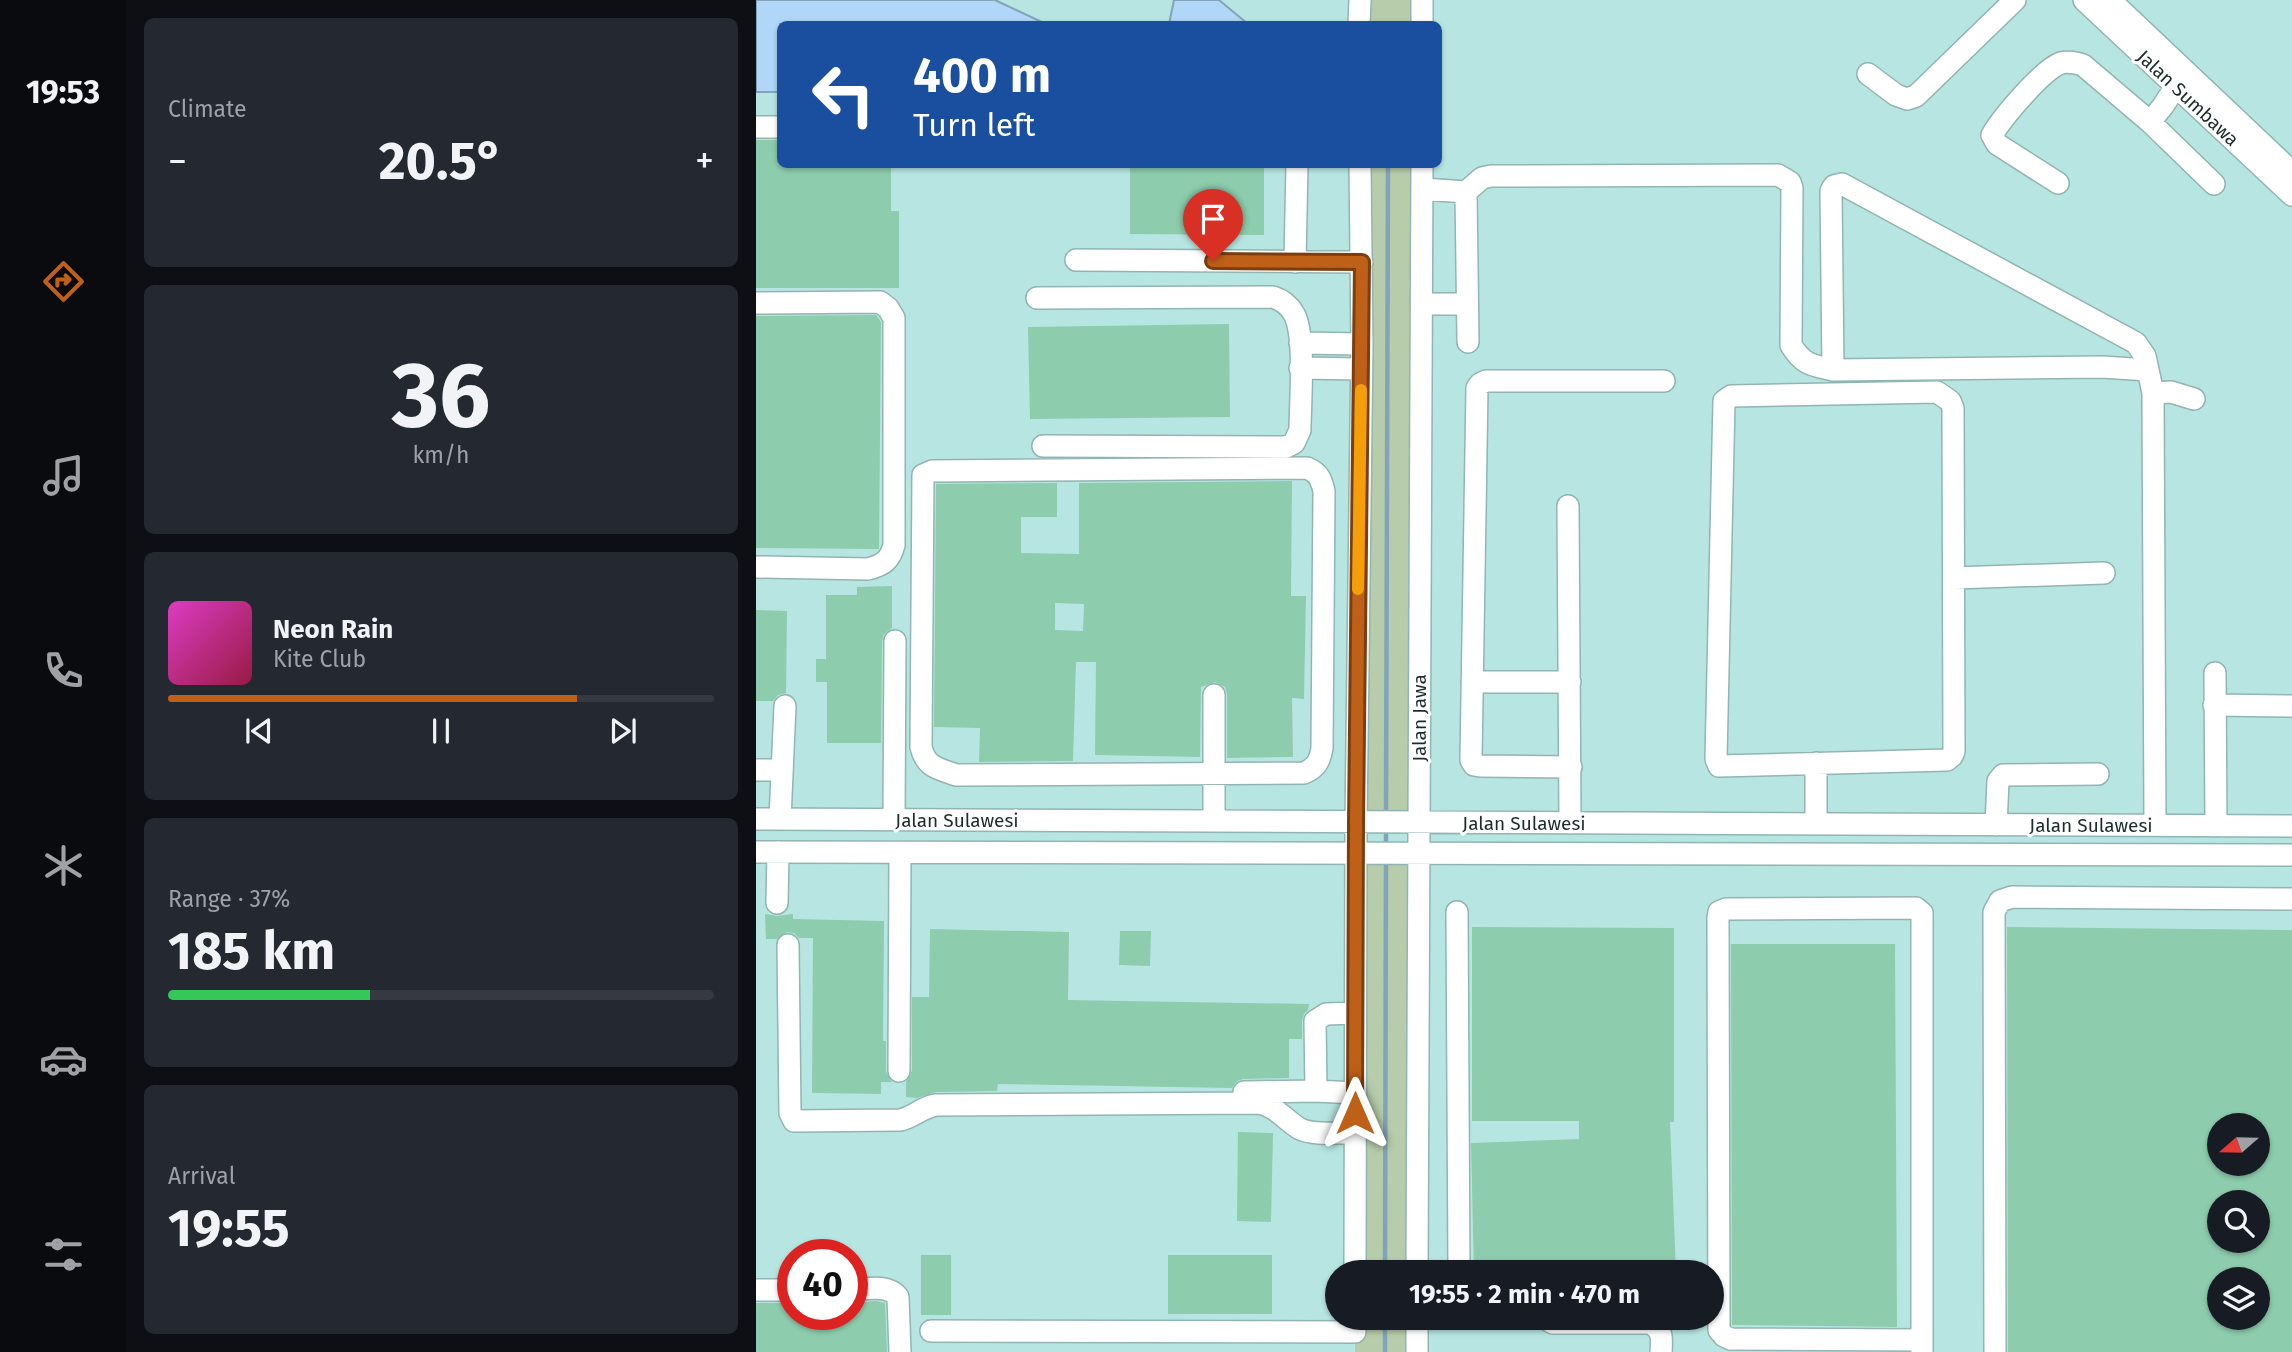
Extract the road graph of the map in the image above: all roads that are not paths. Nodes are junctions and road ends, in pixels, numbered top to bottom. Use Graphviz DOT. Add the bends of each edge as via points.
graph roads {
  1 [pos="1360,0"];
  2 [pos="1422,0"];
  3 [pos="2015,0"];
  4 [pos="2084,0"];
  5 [pos="2110,0"];
  6 [pos="1359,21"];
  7 [pos="1422,21"];
  8 [pos="1868,74"];
  9 [pos="2180,79"];
  10 [pos="2150,122"];
  11 [pos="756,127"];
  12 [pos="777,127"];
  13 [pos="1297,168"];
  14 [pos="1360,168"];
  15 [pos="1422,168"];
  16 [pos="2292,172"];
  17 [pos="2058,183"];
  18 [pos="2214,184"];
  19 [pos="1423,189"];
  20 [pos="1466,192"];
  21 [pos="2292,195"];
  22 [pos="1076,260"];
  23 [pos="1295,262"];
  24 [pos="1362,262"];
  25 [pos="1037,298"];
  26 [pos="756,303"];
  27 [pos="1422,304"];
  28 [pos="1466,304"];
  29 [pos="1468,342"];
  30 [pos="1300,343"];
  31 [pos="1362,344"];
  32 [pos="1300,368"];
  33 [pos="1361,369"];
  34 [pos="1833,370"];
  35 [pos="2148,370"];
  36 [pos="1664,381"];
  37 [pos="2153,393"];
  38 [pos="2194,399"];
  39 [pos="1043,446"];
  40 [pos="1568,506"];
  41 [pos="756,567"];
  42 [pos="2104,573"];
  43 [pos="1954,578"];
  44 [pos="895,641"];
  45 [pos="2215,673"];
  46 [pos="1472,682"];
  47 [pos="1570,682"];
  48 [pos="1214,695"];
  49 [pos="2214,705"];
  50 [pos="785,706"];
  51 [pos="2292,706"];
  52 [pos="1816,763"];
  53 [pos="1571,767"];
  54 [pos="756,769"];
  55 [pos="780,770"];
  56 [pos="1212,773"];
  57 [pos="2098,775"];
  58 [pos="756,819"];
  59 [pos="780,819"];
  60 [pos="894,820"];
  61 [pos="1213,821"];
  62 [pos="1362,822"];
  63 [pos="1412,823"];
  64 [pos="1570,824"];
  65 [pos="1816,824"];
  66 [pos="1996,825"];
  67 [pos="2155,825"];
  68 [pos="2216,826"];
  69 [pos="2292,826"];
  70 [pos="756,852"];
  71 [pos="778,852"];
  72 [pos="900,853"];
  73 [pos="1362,854"];
  74 [pos="1412,854"];
  75 [pos="2292,855"];
  76 [pos="2292,899"];
  77 [pos="777,903"];
  78 [pos="1457,912"];
  79 [pos="788,944"];
  80 [pos="1355,1013"];
  81 [pos="899,1071"];
  82 [pos="1316,1091"];
  83 [pos="1011,1093"];
  84 [pos="1355,1093"];
  85 [pos="1355,1133"];
  86 [pos="1355,1260"];
  87 [pos="1417,1260"];
  88 [pos="1459,1260"];
  89 [pos="756,1290"];
  90 [pos="777,1290"];
  91 [pos="868,1290"];
  92 [pos="1417,1330"];
  93 [pos="1660,1330"];
  94 [pos="931,1331"];
  95 [pos="1355,1334"];
  96 [pos="1082,1343"];
  97 [pos="1922,1346"];
  98 [pos="900,1352"];
  99 [pos="1417,1352"];
  100 [pos="1661,1352"];
  101 [pos="1995,1352"];
  1 -- 6 [label="street"];
  2 -- 7 [label="street"];
  3 -- 8 [label="street" via="1911,98 1896,95"];
  4 -- 9 [label="street, Jalan Sumbawa"];
  5 -- 9 [label="street, Jalan Sumbawa"];
  9 -- 10 [label="street"];
  9 -- 16 [label="street, Jalan Sumbawa"];
  9 -- 21 [label="street, Jalan Sumbawa"];
  10 -- 17 [label="street" via="2083,65 2071,62 2054,67 2011,108 1992,135 1997,144"];
  10 -- 18 [label="street"];
  11 -- 12 [label="street"];
  13 -- 23 [label="street"];
  14 -- 24 [label="street"];
  15 -- 19 [label="street, Jalan Jawa"];
  19 -- 20 [label="street"];
  19 -- 27 [label="street, Jalan Jawa"];
  20 -- 28 [label="street"];
  20 -- 34 [label="street" via="1491,176 1786,178 1792,188 1791,345 1809,365"];
  22 -- 23 [label="street"];
  23 -- 24 [label="street"];
  24 -- 31 [label="street"];
  25 -- 30 [label="street" via="1273,297 1289,306 1296,317"];
  26 -- 41 [label="street" via="880,303 894,318 894,545 891,557 868,569"];
  27 -- 28 [label="street"];
  27 -- 63 [label="street, Jalan Jawa"];
  28 -- 29 [label="street"];
  30 -- 31 [label="street"];
  30 -- 32 [label="street"];
  31 -- 33 [label="street"];
  32 -- 33 [label="street"];
  32 -- 39 [label="street" via="1300,430 1294,443 1286,447"];
  33 -- 62 [label="street"];
  34 -- 35 [label="street"];
  34 -- 35 [label="street" via="1831,191 1842,184 2136,343"];
  35 -- 37 [label="street"];
  36 -- 46 [label="street" via="1486,381 1477,388"];
  37 -- 38 [label="street" via="2171,392"];
  37 -- 67 [label="street"];
  40 -- 47 [label="street"];
  42 -- 43 [label="street"];
  43 -- 52 [label="street" via="1952,756 1947,760"];
  43 -- 52 [label="street" via="1953,408 1945,396 1937,392 1731,396 1724,401 1717,762 1723,767"];
  44 -- 60 [label="street"];
  45 -- 49 [label="street"];
  46 -- 47 [label="street"];
  46 -- 53 [label="street" via="1474,765"];
  47 -- 53 [label="street"];
  48 -- 56 [label="street"];
  49 -- 51 [label="street"];
  49 -- 68 [label="street"];
  50 -- 55 [label="street"];
  52 -- 65 [label="street"];
  53 -- 64 [label="street"];
  54 -- 55 [label="street"];
  55 -- 59 [label="street"];
  56 -- 56 [label="street" via="1304,773 1317,765 1321,756 1321,478 1307,468 946,470 923,475 920,747 929,765 956,775"];
  56 -- 61 [label="street"];
  57 -- 66 [label="street" via="2003,775 1998,781"];
  58 -- 59 [label="street, Jalan Sulawesi"];
  59 -- 60 [label="street, Jalan Sulawesi"];
  60 -- 61 [label="street, Jalan Sulawesi"];
  61 -- 62 [label="street, Jalan Sulawesi"];
  62 -- 63 [label="street, Jalan Sulawesi"];
  62 -- 73 [label="street"];
  63 -- 64 [label="street, Jalan Sulawesi"];
  63 -- 74 [label="street, Jalan Jawa"];
  64 -- 65 [label="street, Jalan Sulawesi"];
  65 -- 66 [label="street, Jalan Sulawesi"];
  66 -- 67 [label="street, Jalan Sulawesi"];
  67 -- 68 [label="street, Jalan Sulawesi"];
  68 -- 69 [label="street, Jalan Sulawesi"];
  70 -- 71 [label="street, Jalan Sulawesi"];
  71 -- 72 [label="street, Jalan Sulawesi"];
  71 -- 77 [label="street"];
  72 -- 73 [label="street, Jalan Sulawesi"];
  72 -- 81 [label="street"];
  73 -- 74 [label="street, Jalan Sulawesi"];
  73 -- 80 [label="street"];
  74 -- 75 [label="street, Jalan Sulawesi"];
  74 -- 87 [label="street, Jalan Jawa"];
  76 -- 101 [label="street" via="2012,897 2000,901 1994,912"];
  78 -- 88 [label="street"];
  79 -- 85 [label="street" via="790,1113 794,1121 900,1120 936,1105 1258,1103 1308,1132"];
  80 -- 82 [label="street" via="1326,1014 1315,1021"];
  80 -- 84 [label="street"];
  82 -- 83 [label="street"];
  82 -- 84 [label="street"];
  84 -- 85 [label="street"];
  85 -- 86 [label="street"];
  89 -- 90 [label="street"];
  91 -- 98 [label="street" via="889,1289 898,1297"];
  92 -- 99 [label="street"];
  93 -- 100 [label="street"];
  94 -- 96 [label="street"];
  95 -- 96 [label="street"];
  97 -- 97 [label="street" via="1922,913 1916,908 1726,909 1718,918 1719,1330 1731,1339"];
}
